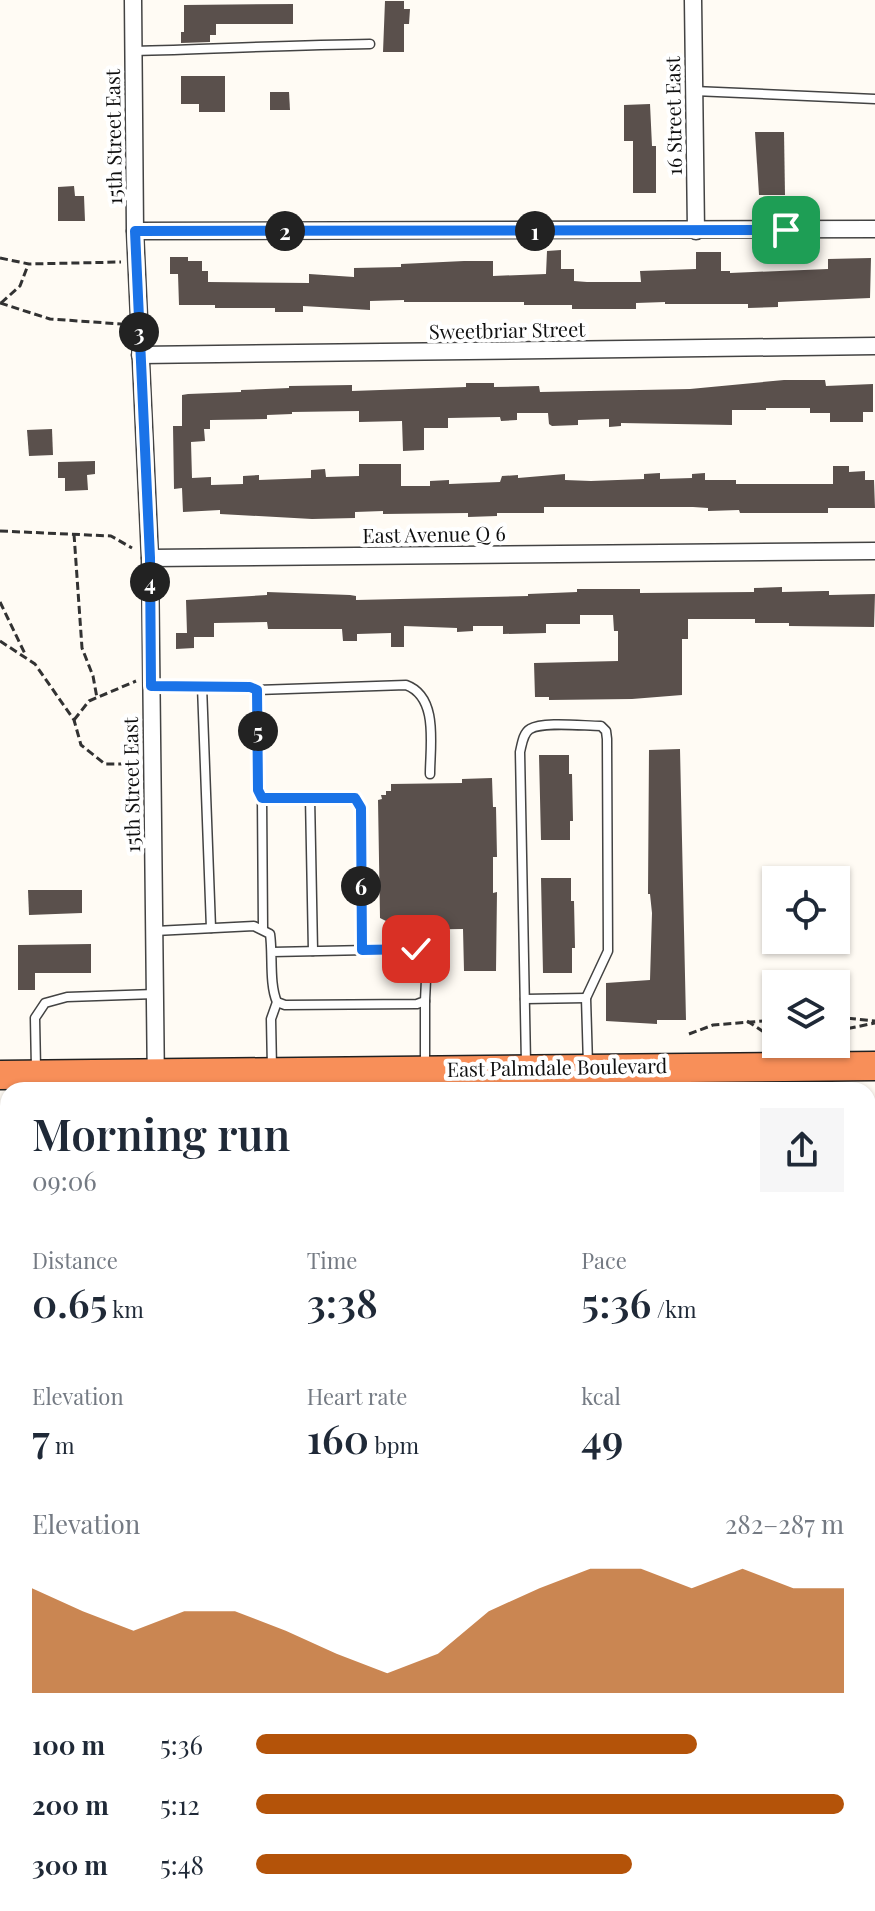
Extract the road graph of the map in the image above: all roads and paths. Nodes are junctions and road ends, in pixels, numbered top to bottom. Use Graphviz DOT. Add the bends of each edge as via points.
graph roads {
  1 [pos="133,0"];
  2 [pos="693,0"];
  3 [pos="370,44"];
  4 [pos="134,51"];
  5 [pos="694,91"];
  6 [pos="875,99"];
  7 [pos="875,229"];
  8 [pos="135,231"];
  9 [pos="696,231"];
  10 [pos="0,258"];
  11 [pos="137,261"];
  12 [pos="29,264"];
  13 [pos="1,303"];
  14 [pos="139,326"];
  15 [pos="875,346"];
  16 [pos="140,355"];
  17 [pos="0,531"];
  18 [pos="74,534"];
  19 [pos="875,551"];
  20 [pos="150,558"];
  21 [pos="0,602"];
  22 [pos="0,641"];
  23 [pos="28,659"];
  24 [pos="151,681"];
  25 [pos="202,686"];
  26 [pos="257,690"];
  27 [pos="97,698"];
  28 [pos="74,720"];
  29 [pos="152,764"];
  30 [pos="430,774"];
  31 [pos="310,797"];
  32 [pos="262,798"];
  33 [pos="211,928"];
  34 [pos="263,929"];
  35 [pos="154,931"];
  36 [pos="362,950"];
  37 [pos="313,951"];
  38 [pos="272,952"];
  39 [pos="155,994"];
  40 [pos="586,998"];
  41 [pos="525,999"];
  42 [pos="425,1001"];
  43 [pos="277,1002"];
  44 [pos="850,1019"];
  45 [pos="762,1020"];
  46 [pos="747,1021"];
  47 [pos="875,1022"];
  48 [pos="850,1028"];
  49 [pos="762,1031"];
  50 [pos="689,1034"];
  51 [pos="875,1066"];
  52 [pos="527,1068"];
  53 [pos="425,1070"];
  54 [pos="272,1071"];
  55 [pos="36,1074"];
  56 [pos="0,1075"];
  57 [pos="601,1075"];
  58 [pos="156,1081"];
  1 -- 4 [label="street, 15th Street East"];
  2 -- 5 [label="street, 16 Street East"];
  3 -- 4 [label="lane"];
  4 -- 8 [label="street, 15th Street East"];
  5 -- 6 [label="lane"];
  5 -- 9 [label="street, 16 Street East"];
  7 -- 9 [label="street"];
  8 -- 9 [label="street"];
  8 -- 11 [label="street, 15th Street East"];
  10 -- 12 [label="path"];
  11 -- 12 [label="path"];
  11 -- 14 [label="street, 15th Street East"];
  12 -- 13 [label="path" via="20,286"];
  13 -- 14 [label="path" via="50,319"];
  14 -- 16 [label="street, 15th Street East"];
  15 -- 16 [label="street, Sweetbriar Street"];
  16 -- 20 [label="street, 15th Street East"];
  17 -- 18 [label="path"];
  18 -- 20 [label="path" via="111,536"];
  18 -- 27 [label="path" via="82,648"];
  19 -- 20 [label="street, East Avenue Q 6"];
  20 -- 24 [label="street, 15th Street East"];
  21 -- 23 [label="path"];
  22 -- 23 [label="path"];
  23 -- 28 [label="path"];
  24 -- 25 [label="lane"];
  24 -- 27 [label="path" via="123,685"];
  24 -- 29 [label="street, 15th Street East"];
  25 -- 26 [label="lane"];
  25 -- 33 [label="lane"];
  26 -- 30 [label="lane" via="415,688 426,702"];
  26 -- 32 [label="lane"];
  27 -- 28 [label="path"];
  28 -- 29 [label="path" via="81,745 105,764"];
  29 -- 35 [label="street, 15th Street East"];
  31 -- 32 [label="lane"];
  31 -- 36 [label="lane" via="355,798 361,808"];
  31 -- 37 [label="lane"];
  32 -- 34 [label="lane"];
  33 -- 34 [label="lane"];
  33 -- 35 [label="lane"];
  34 -- 38 [label="lane" via="270,934"];
  35 -- 39 [label="street, 15th Street East"];
  36 -- 37 [label="lane"];
  36 -- 42 [label="lane" via="424,953"];
  37 -- 38 [label="lane"];
  38 -- 43 [label="lane"];
  39 -- 55 [label="lane" via="67,997 45,1003 35,1018"];
  39 -- 58 [label="street, 15th Street East"];
  40 -- 41 [label="lane"];
  40 -- 41 [label="lane" via="608,951 606,731 601,726 541,726 525,734 520,752"];
  40 -- 57 [label="lane"];
  41 -- 52 [label="lane"];
  42 -- 43 [label="lane"];
  42 -- 53 [label="lane"];
  43 -- 54 [label="lane" via="271,1019"];
  44 -- 47 [label="path"];
  45 -- 46 [label="path"];
  46 -- 49 [label="path"];
  46 -- 50 [label="path"];
  47 -- 48 [label="path"];
  51 -- 57 [label="highway, East Palmdale Boulevard"];
  52 -- 53 [label="highway, East Palmdale Boulevard"];
  52 -- 57 [label="highway, East Palmdale Boulevard"];
  53 -- 54 [label="highway, East Palmdale Boulevard" via="307,1076"];
  54 -- 58 [label="highway, East Palmdale Boulevard"];
  55 -- 56 [label="highway, East Palmdale Boulevard"];
  55 -- 58 [label="highway, East Palmdale Boulevard"];
}
